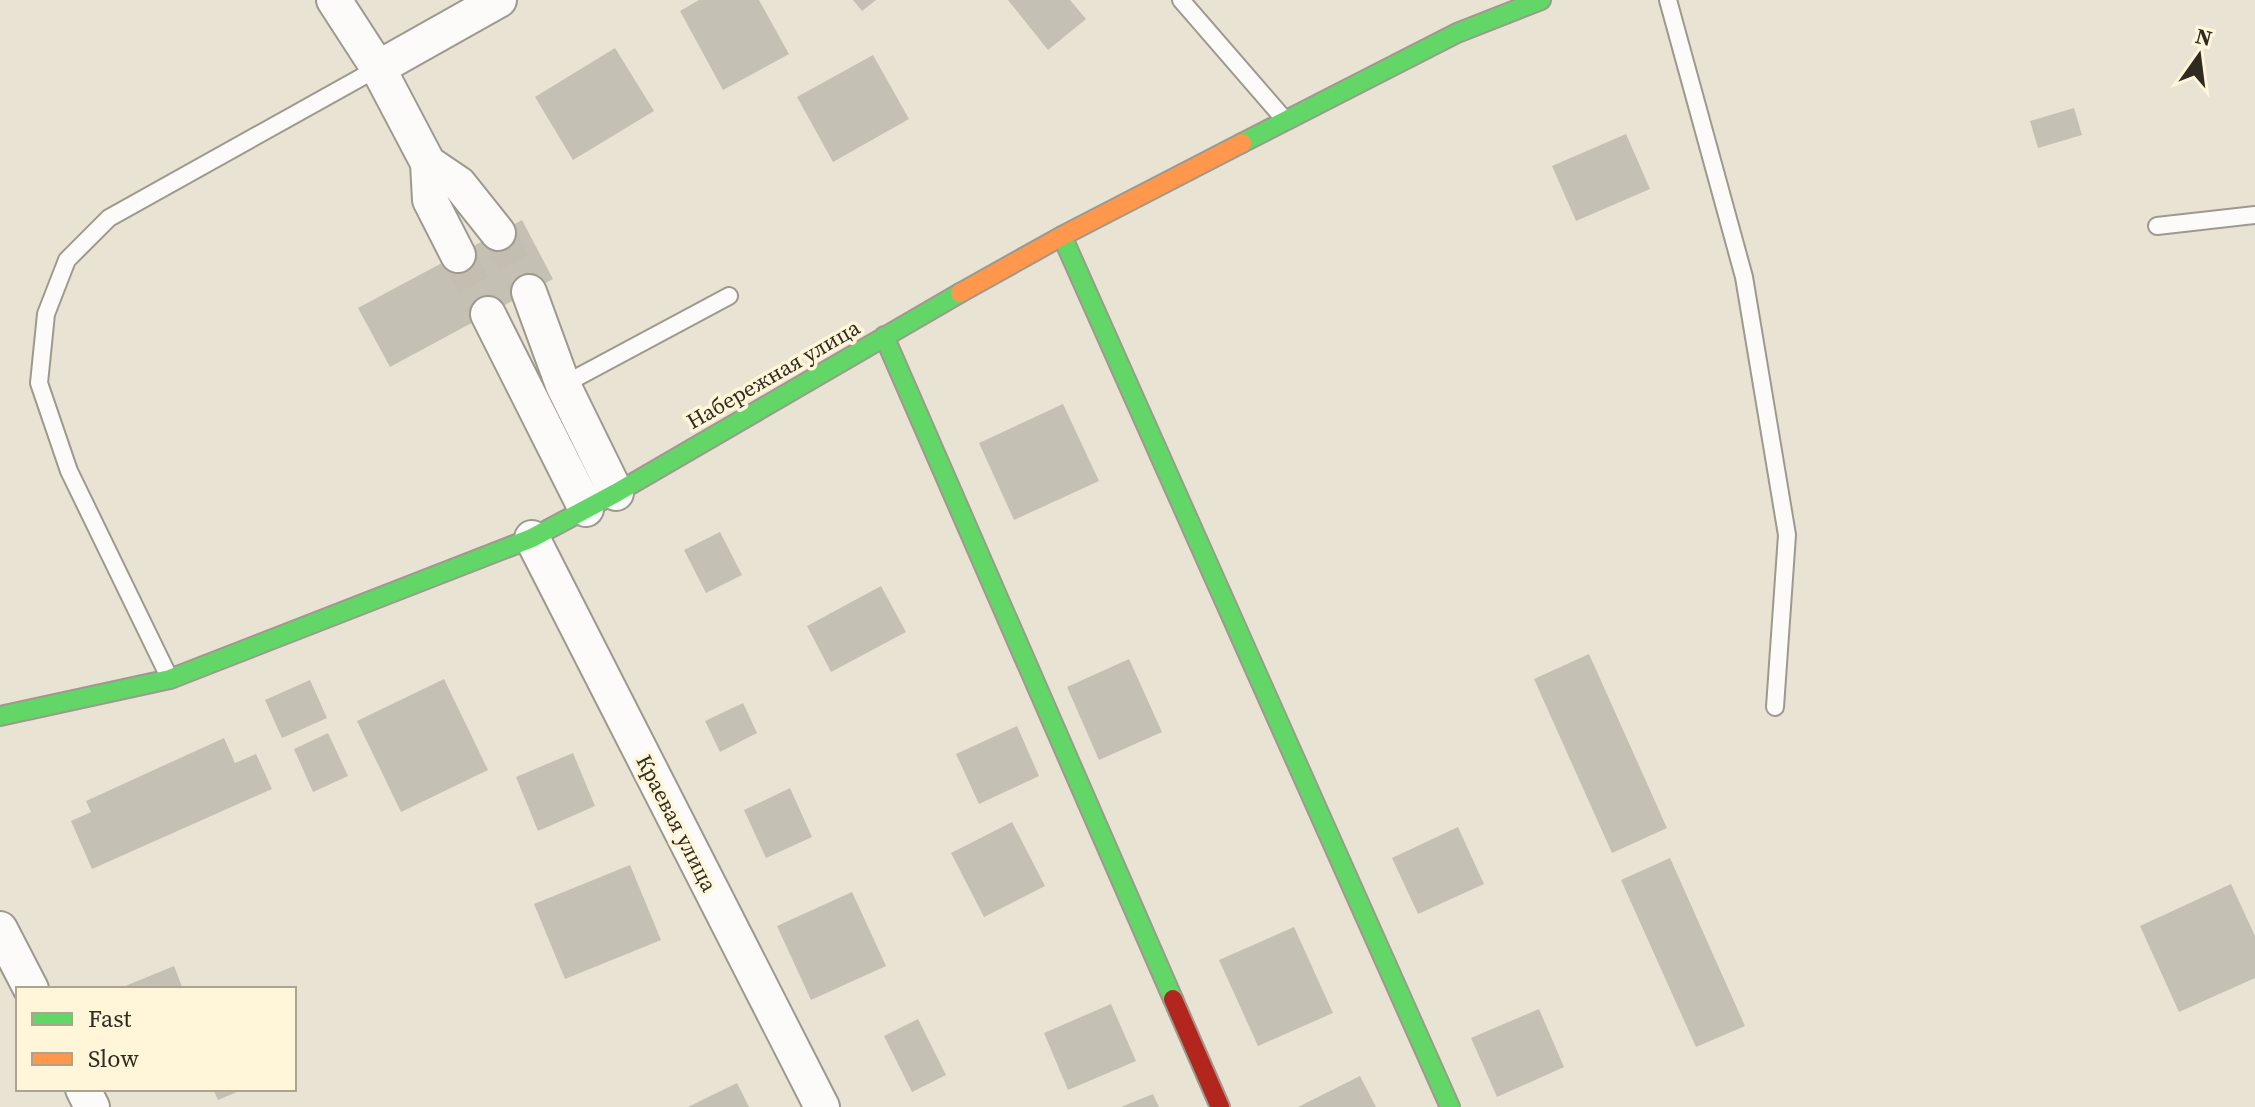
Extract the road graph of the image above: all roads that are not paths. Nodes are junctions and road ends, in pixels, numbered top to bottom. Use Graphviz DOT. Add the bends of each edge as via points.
graph roads {
  1 [pos="334,0"];
  2 [pos="499,0"];
  3 [pos="1181,0"];
  4 [pos="1541,0"];
  5 [pos="1668,0"];
  6 [pos="378,68"];
  7 [pos="1286,121"];
  8 [pos="428,163"];
  9 [pos="2255,215"];
  10 [pos="2157,226"];
  11 [pos="498,233"];
  12 [pos="1062,236"];
  13 [pos="458,255"];
  14 [pos="529,292"];
  15 [pos="729,296"];
  16 [pos="488,314"];
  17 [pos="884,336"];
  18 [pos="563,385"];
  19 [pos="531,404"];
  20 [pos="616,493"];
  21 [pos="586,509"];
  22 [pos="532,538"];
  23 [pos="170,679"];
  24 [pos="1775,707"];
  25 [pos="0,716"];
  26 [pos="0,929"];
  27 [pos="30,987"];
  28 [pos="822,1107"];
  29 [pos="1220,1107"];
  30 [pos="1450,1107"];
  1 -- 6 [label="street"];
  2 -- 6 [label="street"];
  3 -- 7 [label="lane"];
  4 -- 7 [label="street, Набережная улица" via="1457,33"];
  5 -- 24 [label="lane" via="1744,277 1787,535"];
  6 -- 8 [label="street"];
  6 -- 23 [label="lane" via="109,218 67,260 46,314 39,383 69,471"];
  7 -- 12 [label="street, Набережная улица"];
  8 -- 11 [label="street" via="459,184"];
  8 -- 13 [label="street" via="430,200"];
  9 -- 10 [label="lane"];
  12 -- 17 [label="street, Набережная улица"];
  12 -- 30 [label="street"];
  14 -- 18 [label="street"];
  15 -- 18 [label="lane"];
  16 -- 19 [label="street"];
  17 -- 20 [label="street, Набережная улица"];
  17 -- 29 [label="street"];
  18 -- 19 [label="lane"];
  18 -- 20 [label="street"];
  19 -- 21 [label="street"];
  20 -- 21 [label="street, Набережная улица"];
  21 -- 22 [label="street, Набережная улица"];
  22 -- 23 [label="street, Набережная улица"];
  22 -- 28 [label="street, Краевая улица"];
  23 -- 25 [label="street, Набережная улица"];
  26 -- 27 [label="street"];
}
